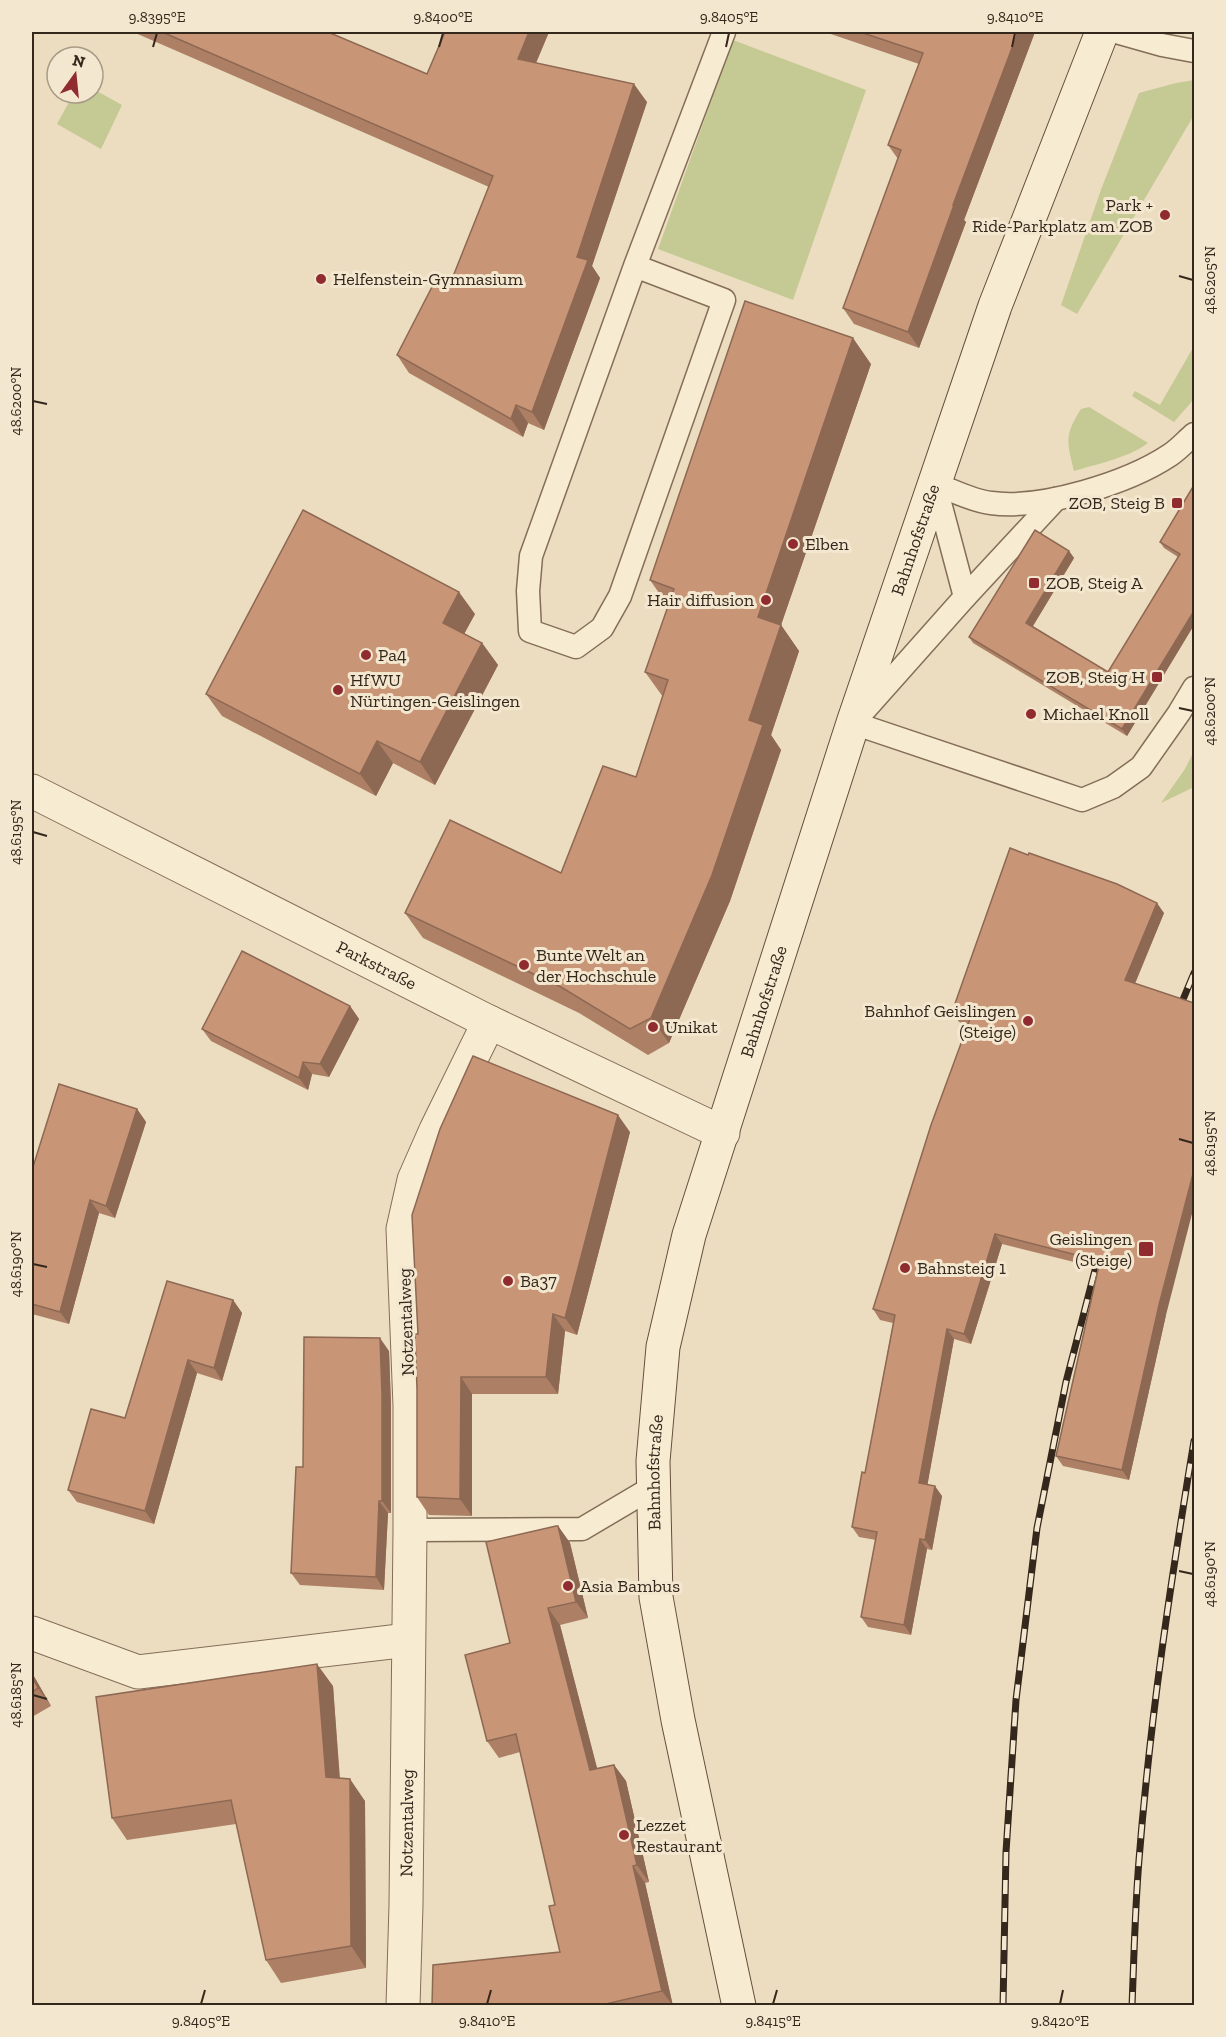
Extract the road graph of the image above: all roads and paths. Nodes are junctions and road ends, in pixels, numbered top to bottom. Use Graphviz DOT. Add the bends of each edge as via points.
graph roads {
  1 [pos="724,32"];
  2 [pos="1102,32"];
  3 [pos="1116,32"];
  4 [pos="1194,51"];
  5 [pos="636,266"];
  6 [pos="1194,434"];
  7 [pos="935,484"];
  8 [pos="1056,498"];
  9 [pos="965,597"];
  10 [pos="1194,688"];
  11 [pos="853,723"];
  12 [pos="32,791"];
  13 [pos="489,1022"];
  14 [pos="723,1133"];
  15 [pos="653,1487"];
  16 [pos="410,1530"];
  17 [pos="32,1633"];
  18 [pos="408,1640"];
  19 [pos="403,2006"];
  20 [pos="739,2006"];
  1 -- 5 [label="lane"];
  2 -- 7 [label="street, Bahnhofstraße" via="995,306"];
  3 -- 4 [label="lane"];
  5 -- 5 [label="lane" via="531,556 530,631 576,647 602,628 620,596 724,300"];
  6 -- 8 [label="lane" via="1171,454 1135,474"];
  7 -- 8 [label="lane" via="990,503 1024,505"];
  7 -- 9 [label="lane"];
  7 -- 11 [label="street, Bahnhofstraße"];
  8 -- 9 [label="lane"];
  9 -- 11 [label="lane"];
  10 -- 11 [label="lane" via="1141,766 1113,787 1082,800"];
  11 -- 14 [label="street, Bahnhofstraße"];
  12 -- 13 [label="street, Parkstraße"];
  13 -- 14 [label="street, Parkstraße"];
  13 -- 16 [label="street, Notzentalweg" via="414,1180 403,1229"];
  14 -- 15 [label="street, Bahnhofstraße" via="689,1235 663,1347"];
  15 -- 16 [label="lane" via="582,1529"];
  15 -- 20 [label="street, Bahnhofstraße" via="656,1597"];
  16 -- 18 [label="street, Notzentalweg"];
  17 -- 18 [label="street" via="138,1672"];
  18 -- 19 [label="street, Notzentalweg"];
}
